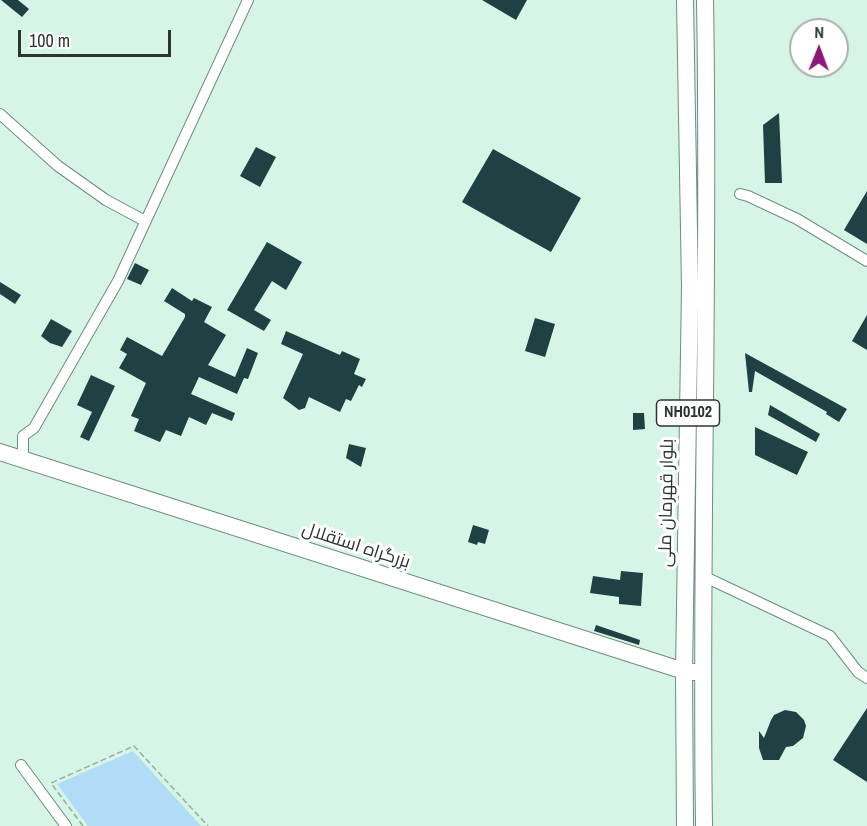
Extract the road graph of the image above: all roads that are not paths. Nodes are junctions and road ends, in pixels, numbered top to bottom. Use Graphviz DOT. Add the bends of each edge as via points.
graph roads {
  1 [pos="247,0"];
  2 [pos="685,0"];
  3 [pos="705,0"];
  4 [pos="0,114"];
  5 [pos="740,194"];
  6 [pos="145,221"];
  7 [pos="867,261"];
  8 [pos="0,452"];
  9 [pos="23,460"];
  10 [pos="703,576"];
  11 [pos="684,671"];
  12 [pos="702,672"];
  13 [pos="867,678"];
  14 [pos="21,765"];
  15 [pos="66,826"];
  16 [pos="685,826"];
  17 [pos="704,826"];
  1 -- 6 [label="street"];
  2 -- 11 [label="highway, بلوار قهرمان ملی / NH0102" via="690,287"];
  3 -- 10 [label="highway, بلوار قهرمان ملی / NH0102" via="708,162"];
  4 -- 6 [label="street" via="58,166 106,200"];
  5 -- 7 [label="street" via="797,219"];
  6 -- 9 [label="street" via="118,281 34,428 23,436"];
  8 -- 9 [label="highway, بزرگراه استقلال"];
  9 -- 11 [label="highway, بزرگراه استقلال"];
  10 -- 12 [label="highway, بلوار قهرمان ملی / NH0102"];
  10 -- 13 [label="street" via="830,636"];
  11 -- 12 [label="highway, بزرگراه استقلال"];
  11 -- 16 [label="highway, بلوار قهرمان ملی / NH0102"];
  12 -- 17 [label="highway, بلوار قهرمان ملی / NH0102"];
  14 -- 15 [label="street"];
}
